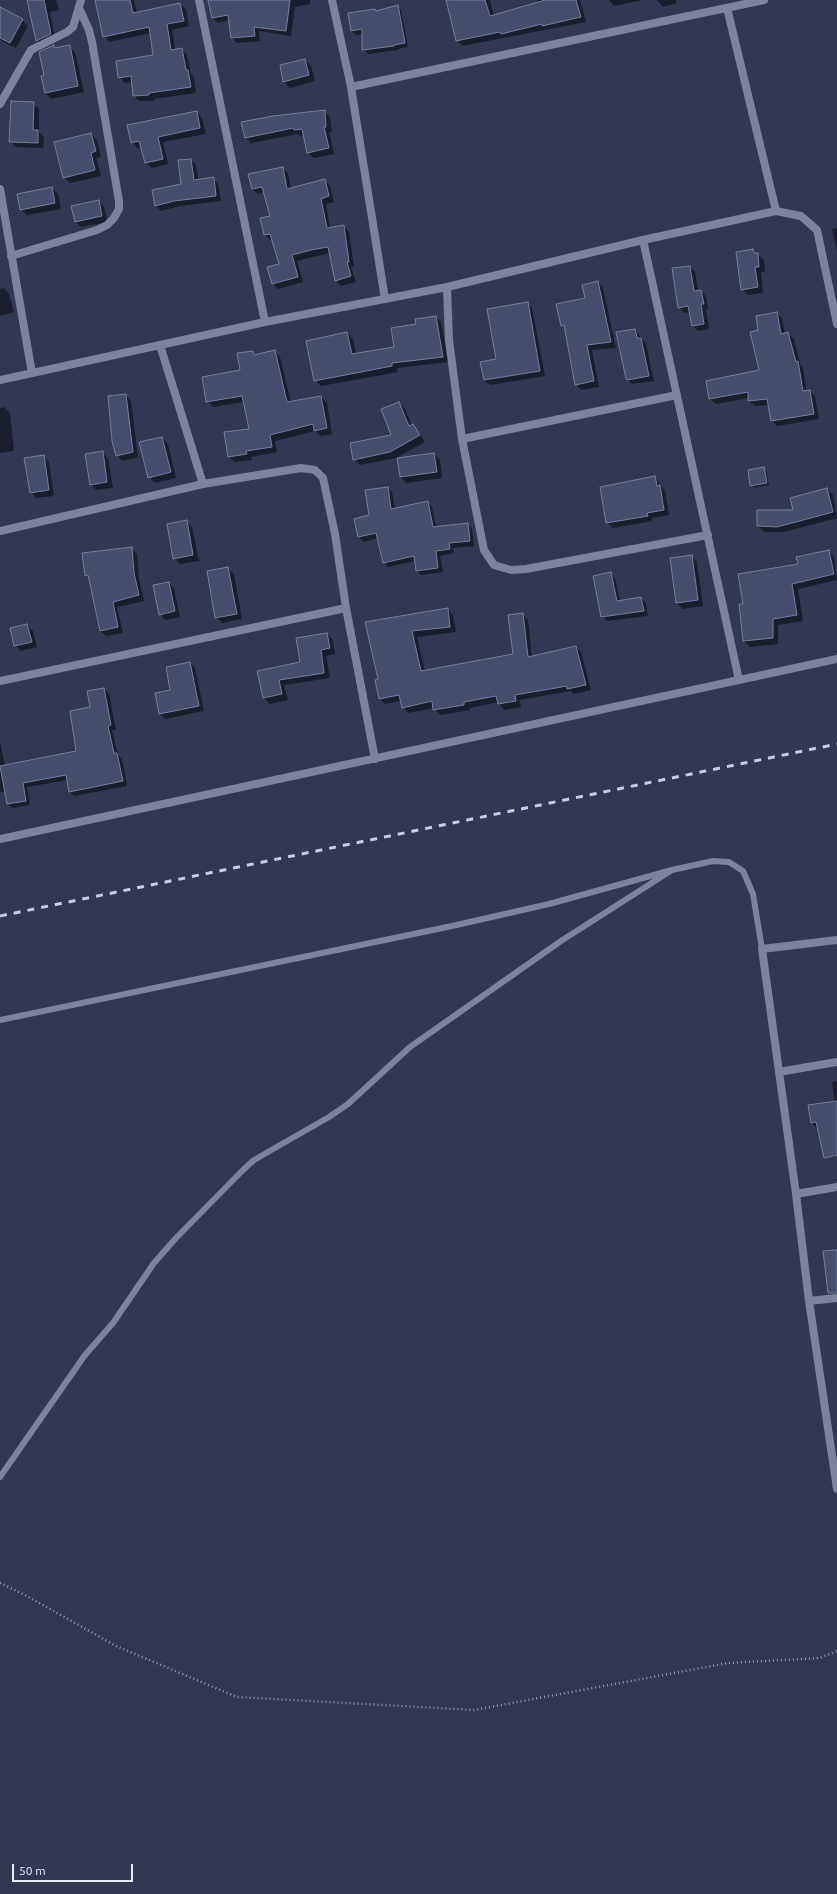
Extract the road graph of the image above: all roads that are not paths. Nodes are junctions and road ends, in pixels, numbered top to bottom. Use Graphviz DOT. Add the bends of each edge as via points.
graph roads {
  1 [pos="199,0"];
  2 [pos="332,0"];
  3 [pos="764,0"];
  4 [pos="80,4"];
  5 [pos="727,8"];
  6 [pos="351,87"];
  7 [pos="0,104"];
  8 [pos="0,189"];
  9 [pos="776,211"];
  10 [pos="643,240"];
  11 [pos="11,256"];
  12 [pos="447,287"];
  13 [pos="385,299"];
  14 [pos="265,322"];
  15 [pos="837,324"];
  16 [pos="160,345"];
  17 [pos="32,373"];
  18 [pos="0,380"];
  19 [pos="677,395"];
  20 [pos="462,439"];
  21 [pos="203,484"];
  22 [pos="0,531"];
  23 [pos="708,535"];
  24 [pos="346,608"];
  25 [pos="837,659"];
  26 [pos="739,680"];
  27 [pos="0,681"];
  28 [pos="375,759"];
  29 [pos="0,839"];
  30 [pos="672,870"];
  31 [pos="837,940"];
  32 [pos="762,948"];
  33 [pos="0,1020"];
  34 [pos="837,1062"];
  35 [pos="779,1072"];
  36 [pos="837,1187"];
  37 [pos="796,1194"];
  38 [pos="837,1298"];
  39 [pos="809,1301"];
  40 [pos="0,1477"];
  41 [pos="837,1489"];
  1 -- 14 [label="street"];
  2 -- 6 [label="street"];
  3 -- 5 [label="street"];
  4 -- 7 [label="street" via="73,26 67,32 31,50"];
  4 -- 11 [label="street" via="92,42 119,202 118,209 107,226"];
  5 -- 6 [label="street"];
  5 -- 9 [label="street"];
  6 -- 13 [label="street"];
  8 -- 11 [label="street"];
  9 -- 10 [label="street"];
  9 -- 15 [label="street" via="801,216 817,230"];
  10 -- 12 [label="street"];
  10 -- 19 [label="street"];
  11 -- 17 [label="street"];
  12 -- 13 [label="street"];
  12 -- 20 [label="street" via="449,340"];
  13 -- 14 [label="street"];
  14 -- 16 [label="street"];
  16 -- 17 [label="street"];
  16 -- 21 [label="street"];
  17 -- 18 [label="street"];
  19 -- 20 [label="street"];
  19 -- 23 [label="street"];
  20 -- 23 [label="street" via="484,550 494,565 511,570 526,569"];
  21 -- 22 [label="street"];
  21 -- 24 [label="street" via="301,468 315,470 323,478 335,534"];
  23 -- 26 [label="street"];
  24 -- 27 [label="street"];
  24 -- 28 [label="street"];
  25 -- 26 [label="street"];
  26 -- 28 [label="street"];
  28 -- 29 [label="street"];
  30 -- 32 [label="lane" via="713,861 729,862 743,871 753,894"];
  30 -- 33 [label="lane" via="549,904 452,926"];
  30 -- 40 [label="lane" via="555,946 410,1047 348,1104 254,1160 154,1263 113,1323 85,1355"];
  31 -- 32 [label="street"];
  32 -- 35 [label="street"];
  34 -- 35 [label="street"];
  35 -- 37 [label="street"];
  36 -- 37 [label="street"];
  37 -- 39 [label="street"];
  38 -- 39 [label="street"];
  39 -- 41 [label="street"];
}
